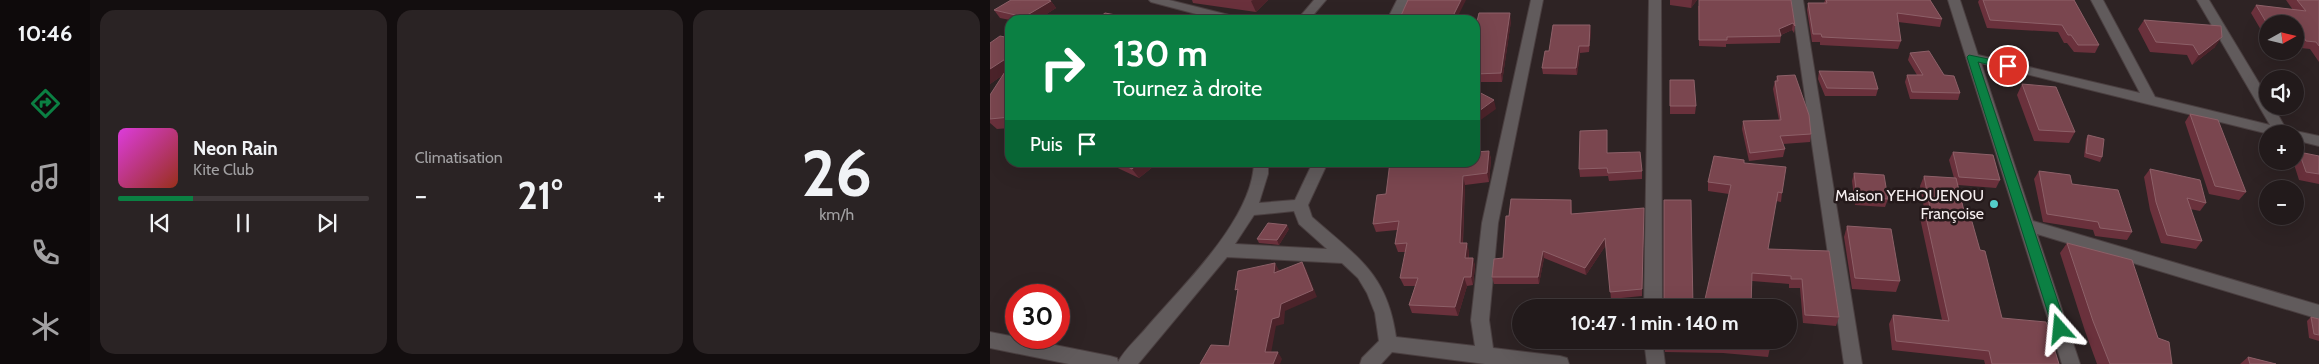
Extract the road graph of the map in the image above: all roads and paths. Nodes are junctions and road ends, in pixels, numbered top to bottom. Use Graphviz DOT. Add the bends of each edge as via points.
graph roads {
  1 [pos="1155,0"];
  2 [pos="1320,0"];
  3 [pos="1403,0"];
  4 [pos="1537,0"];
  5 [pos="1655,0"];
  6 [pos="1797,0"];
  7 [pos="1954,0"];
  8 [pos="2097,0"];
  9 [pos="2203,0"];
  10 [pos="1177,2"];
  11 [pos="1217,15"];
  12 [pos="1307,15"];
  13 [pos="1396,15"];
  14 [pos="1972,57"];
  15 [pos="2150,100"];
  16 [pos="2280,125"];
  17 [pos="2259,127"];
  18 [pos="2304,137"];
  19 [pos="2319,141"];
  20 [pos="1261,167"];
  21 [pos="1319,167"];
  22 [pos="1300,205"];
  23 [pos="1249,210"];
  24 [pos="2027,225"];
  25 [pos="1223,250"];
  26 [pos="1348,257"];
  27 [pos="1653,299"];
  28 [pos="2319,312"];
  29 [pos="990,340"];
  30 [pos="1388,344"];
  31 [pos="1654,349"];
  32 [pos="1485,356"];
  33 [pos="1110,364"];
  34 [pos="1127,364"];
  35 [pos="1368,364"];
  36 [pos="1554,364"];
  37 [pos="1656,364"];
  38 [pos="1853,364"];
  39 [pos="2071,364"];
  1 -- 10 [label="street"];
  2 -- 12 [label="street"];
  3 -- 13 [label="street"];
  4 -- 32 [label="street" via="1490,223 1480,320"];
  5 -- 27 [label="street"];
  6 -- 38 [label="street"];
  7 -- 14 [label="street"];
  8 -- 15 [label="street"];
  9 -- 16 [label="street"];
  10 -- 11 [label="street"];
  14 -- 15 [label="street"];
  14 -- 24 [label="street"];
  15 -- 17 [label="street"];
  18 -- 19 [label="street"];
  20 -- 23 [label="street"];
  21 -- 22 [label="street"];
  22 -- 23 [label="street"];
  22 -- 26 [label="street" via="1305,220"];
  23 -- 25 [label="street"];
  24 -- 28 [label="street"];
  24 -- 39 [label="street"];
  25 -- 26 [label="street"];
  25 -- 34 [label="street"];
  26 -- 30 [label="street" via="1364,273 1375,291 1384,313"];
  29 -- 33 [label="street"];
  30 -- 32 [label="street"];
  30 -- 35 [label="street"];
  31 -- 37 [label="street"];
  32 -- 36 [label="street"];
}
